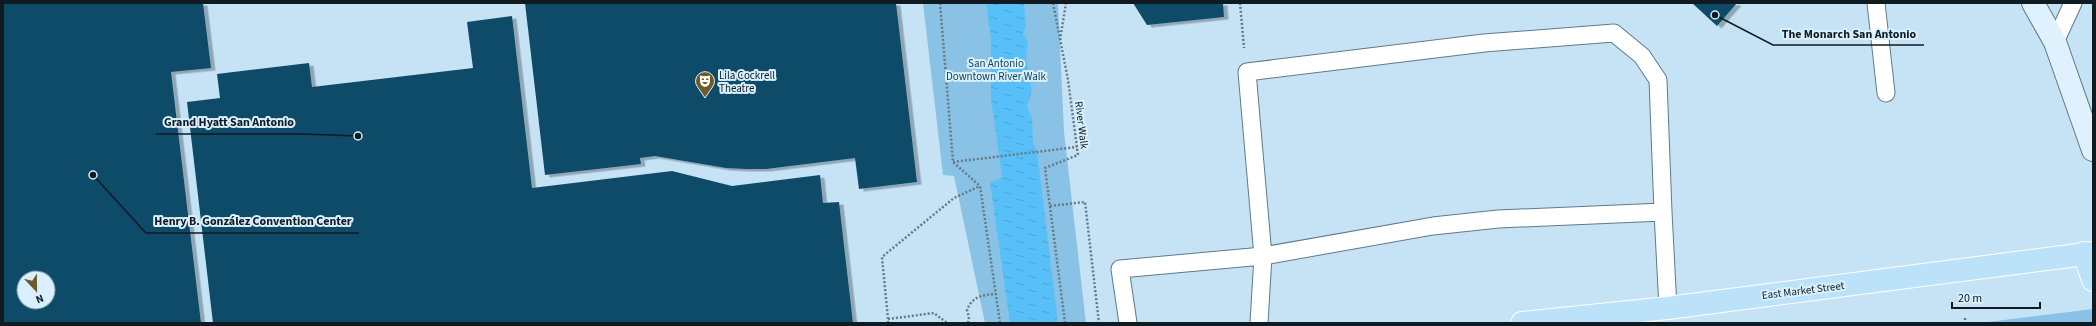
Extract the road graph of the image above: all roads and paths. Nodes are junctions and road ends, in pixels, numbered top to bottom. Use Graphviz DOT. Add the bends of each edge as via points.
graph roads {
  1 [pos="940,3"];
  2 [pos="1053,3"];
  3 [pos="1066,3"];
  4 [pos="1240,3"];
  5 [pos="1876,3"];
  6 [pos="2033,3"];
  7 [pos="2073,3"];
  8 [pos="2055,42"];
  9 [pos="1060,43"];
  10 [pos="1247,72"];
  11 [pos="1886,94"];
  12 [pos="1077,147"];
  13 [pos="2093,150"];
  14 [pos="953,162"];
  15 [pos="980,186"];
  16 [pos="1050,206"];
  17 [pos="1663,212"];
  18 [pos="2089,253"];
  19 [pos="1263,256"];
  20 [pos="2093,280"];
  21 [pos="996,294"];
  22 [pos="1668,308"];
  23 [pos="1965,318"];
  24 [pos="888,319"];
  25 [pos="888,323"];
  26 [pos="947,323"];
  27 [pos="968,323"];
  28 [pos="1000,323"];
  29 [pos="1065,323"];
  30 [pos="1098,323"];
  31 [pos="1128,323"];
  32 [pos="1259,323"];
  33 [pos="1522,323"];
  34 [pos="1965,323"];
  1 -- 14 [label="path"];
  2 -- 9 [label="path, River Walk"];
  3 -- 9 [label="path"];
  4 -- 10 [label="path"];
  5 -- 11 [label="lane"];
  6 -- 8 [label="main road"];
  7 -- 8 [label="lane"];
  8 -- 13 [label="main road"];
  9 -- 12 [label="path, River Walk"];
  10 -- 17 [label="lane" via="1484,43 1614,33 1642,56 1658,80"];
  10 -- 19 [label="lane"];
  12 -- 14 [label="path"];
  12 -- 16 [label="path, River Walk" via="1078,155 1045,168"];
  14 -- 15 [label="path"];
  15 -- 21 [label="path"];
  15 -- 24 [label="path" via="954,198 882,257"];
  16 -- 29 [label="path, River Walk"];
  16 -- 30 [label="path" via="1085,202"];
  17 -- 19 [label="lane" via="1506,218 1433,226"];
  17 -- 22 [label="lane"];
  18 -- 20 [label="main road"];
  18 -- 22 [label="main road, East Market Street"];
  19 -- 31 [label="lane" via="1120,269"];
  19 -- 32 [label="lane"];
  21 -- 27 [label="path" via="974,298 967,310"];
  21 -- 28 [label="path"];
  22 -- 33 [label="main road, East Market Street"];
  23 -- 34 [label="path"];
  24 -- 25 [label="path"];
  24 -- 26 [label="path" via="934,313"];
}
